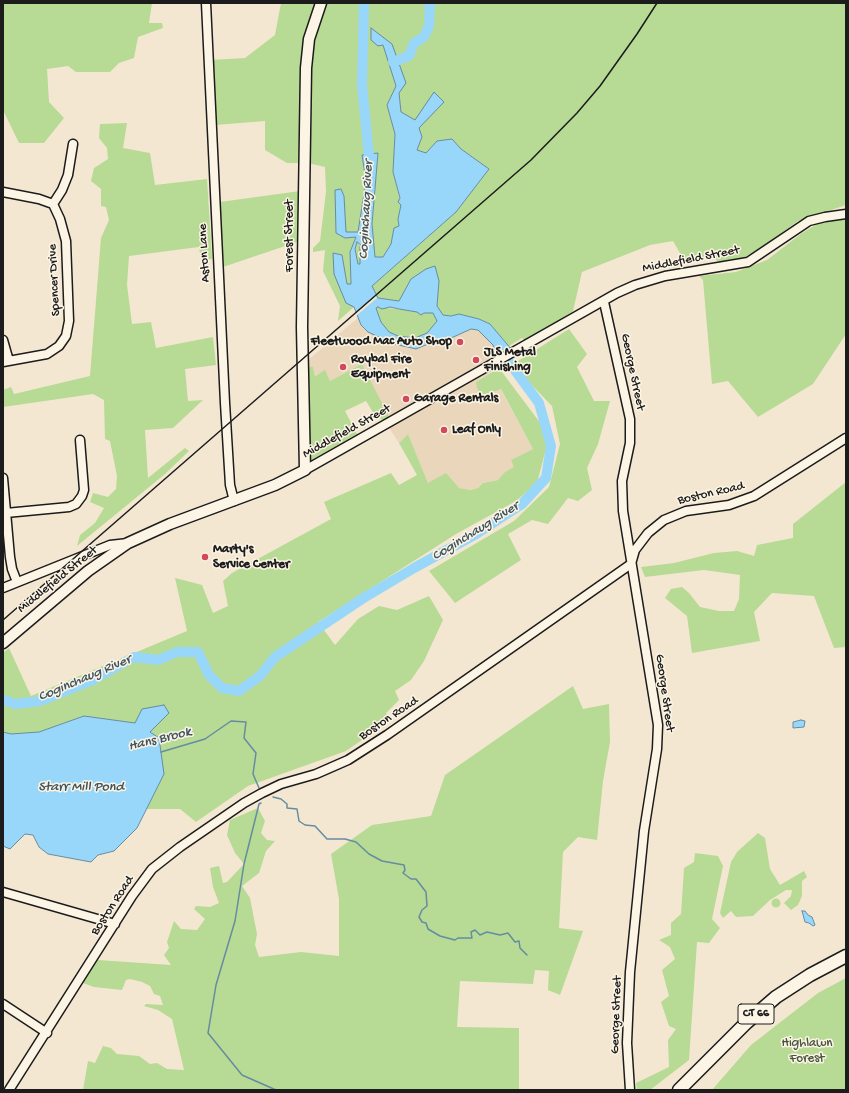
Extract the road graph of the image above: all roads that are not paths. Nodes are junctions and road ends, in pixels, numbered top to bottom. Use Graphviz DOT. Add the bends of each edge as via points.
graph roads {
  1 [pos="206,3"];
  2 [pos="321,3"];
  3 [pos="73,144"];
  4 [pos="3,192"];
  5 [pos="53,204"];
  6 [pos="846,214"];
  7 [pos="604,302"];
  8 [pos="3,340"];
  9 [pos="6,361"];
  10 [pos="846,438"];
  11 [pos="80,440"];
  12 [pos="305,470"];
  13 [pos="3,478"];
  14 [pos="234,501"];
  15 [pos="6,513"];
  16 [pos="128,543"];
  17 [pos="631,564"];
  18 [pos="17,582"];
  19 [pos="3,588"];
  20 [pos="3,643"];
  21 [pos="3,892"];
  22 [pos="115,924"];
  23 [pos="846,956"];
  24 [pos="3,1004"];
  25 [pos="47,1033"];
  26 [pos="9,1090"];
  27 [pos="630,1090"];
  28 [pos="679,1090"];
  1 -- 14 [label="street, Aston Lane" via="224,403 230,485"];
  2 -- 12 [label="main road, Forest Street" via="309,40 306,68 302,319"];
  3 -- 5 [label="street" via="68,175"];
  4 -- 5 [label="street"];
  5 -- 9 [label="street, Spencer Drive" via="66,241 69,321 66,336 59,346 47,354"];
  6 -- 7 [label="street, Middlefield Street" via="809,221 748,262 650,280 617,293"];
  7 -- 12 [label="street, Middlefield Street"];
  7 -- 17 [label="street, George Street" via="630,419 630,443 622,481"];
  8 -- 9 [label="street"];
  10 -- 17 [label="street, Boston Road" via="754,496 729,505 686,511 664,520 635,550"];
  11 -- 15 [label="street" via="84,490 76,504 69,507"];
  12 -- 14 [label="main road, Middlefield Street"];
  13 -- 15 [label="street"];
  14 -- 16 [label="main road, Middlefield Street" via="170,524"];
  15 -- 18 [label="street" via="12,569"];
  16 -- 18 [label="street" via="110,545"];
  16 -- 20 [label="main road, Middlefield Street" via="88,571"];
  17 -- 22 [label="street, Boston Road" via="348,760 262,793 180,847 152,869"];
  17 -- 27 [label="street, George Street" via="658,725 657,749 643,838 630,972 627,1043"];
  18 -- 19 [label="street"];
  21 -- 22 [label="street"];
  22 -- 25 [label="street, Boston Road"];
  23 -- 28 [label="highway, CT 66" via="810,975 771,1002 746,1023"];
  24 -- 25 [label="street"];
  25 -- 26 [label="street, Boston Road"];
}
